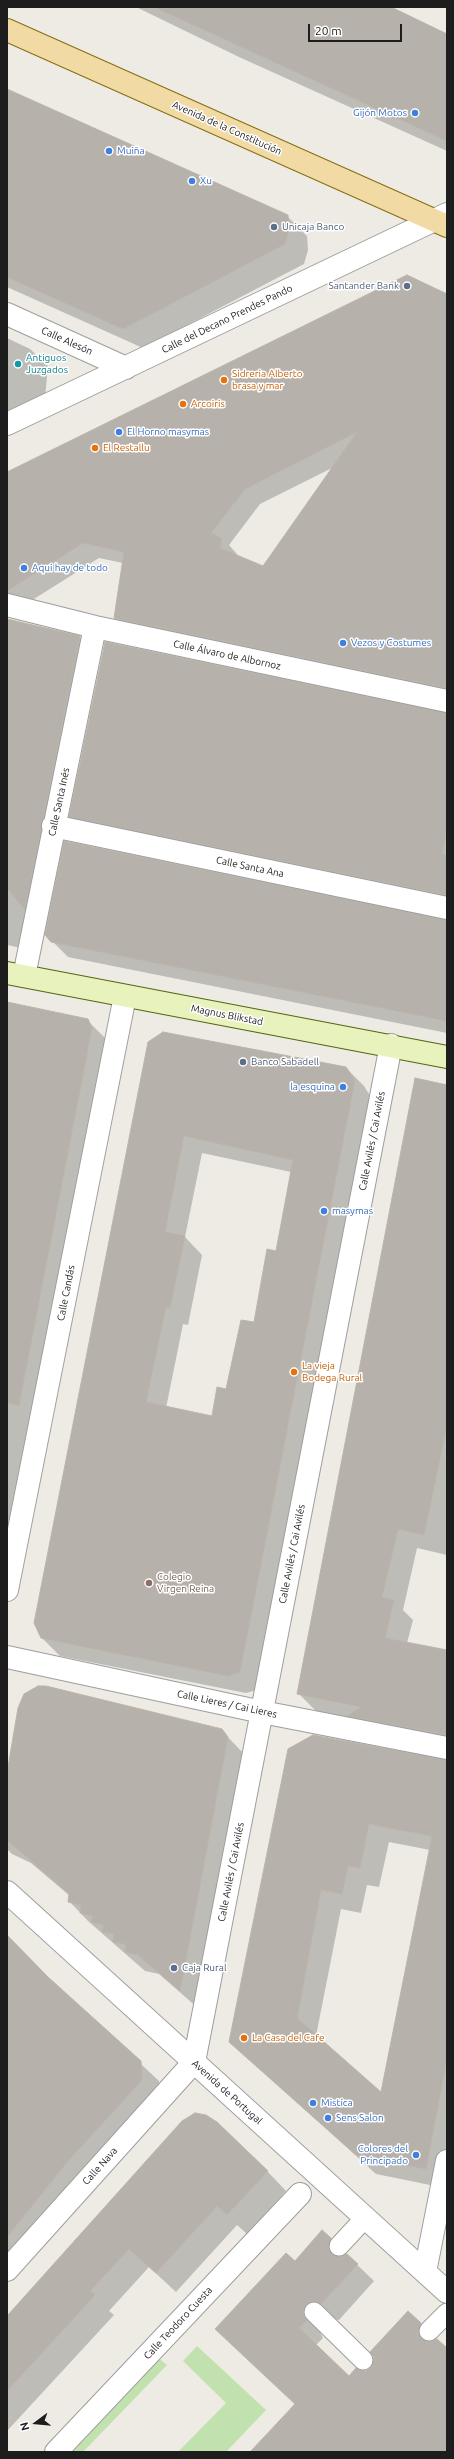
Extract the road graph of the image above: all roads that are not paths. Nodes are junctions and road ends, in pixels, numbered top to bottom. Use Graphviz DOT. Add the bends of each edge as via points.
graph roads {
  1 [pos="7,30"];
  2 [pos="443,220"];
  3 [pos="7,314"];
  4 [pos="126,368"];
  5 [pos="7,424"];
  6 [pos="7,605"];
  7 [pos="96,627"];
  8 [pos="447,701"];
  9 [pos="53,826"];
  10 [pos="447,908"];
  11 [pos="16,975"];
  12 [pos="125,996"];
  13 [pos="391,1045"];
  14 [pos="447,1057"];
  15 [pos="7,1590"];
  16 [pos="7,1657"];
  17 [pos="262,1712"];
  18 [pos="447,1748"];
  19 [pos="7,1892"];
  20 [pos="194,2062"];
  21 [pos="447,2162"];
  22 [pos="300,2194"];
  23 [pos="365,2218"];
  24 [pos="339,2246"];
  25 [pos="7,2270"];
  26 [pos="425,2272"];
  27 [pos="447,2292"];
  28 [pos="314,2312"];
  29 [pos="447,2313"];
  30 [pos="429,2332"];
  31 [pos="363,2360"];
  32 [pos="56,2452"];
  1 -- 2 [label="main road, Avenida de la Constitución"];
  2 -- 4 [label="street, Calle del Decano Prendes Pando"];
  3 -- 4 [label="street, Calle Alesón"];
  4 -- 5 [label="street, Calle del Decano Prendes Pando"];
  6 -- 7 [label="street, Calle Álvaro de Albornoz"];
  7 -- 8 [label="street, Calle Álvaro de Albornoz"];
  7 -- 9 [label="street, Calle Santa Inés"];
  9 -- 10 [label="street, Calle Santa Ana"];
  9 -- 11 [label="street, Calle Santa Inés"];
  11 -- 12 [label="street, Magnus Blikstad"];
  12 -- 13 [label="street, Magnus Blikstad"];
  12 -- 15 [label="street, Calle Candás"];
  13 -- 14 [label="street, Magnus Blikstad"];
  13 -- 17 [label="street, Calle Avilés / Cai Avilés"];
  16 -- 17 [label="street, Calle Lieres / Cai Lieres"];
  17 -- 18 [label="street, Calle Lieres / Cai Lieres"];
  17 -- 20 [label="street, Calle Avilés / Cai Avilés"];
  19 -- 20 [label="street, Avenida de Portugal"];
  20 -- 23 [label="street, Avenida de Portugal"];
  20 -- 25 [label="street, Calle Nava"];
  21 -- 26 [label="street"];
  22 -- 32 [label="street, Calle Teodoro Cuesta"];
  23 -- 24 [label="lane"];
  23 -- 26 [label="street, Avenida de Portugal"];
  26 -- 27 [label="street, Avenida de Portugal"];
  28 -- 31 [label="lane"];
  29 -- 30 [label="lane"];
}
